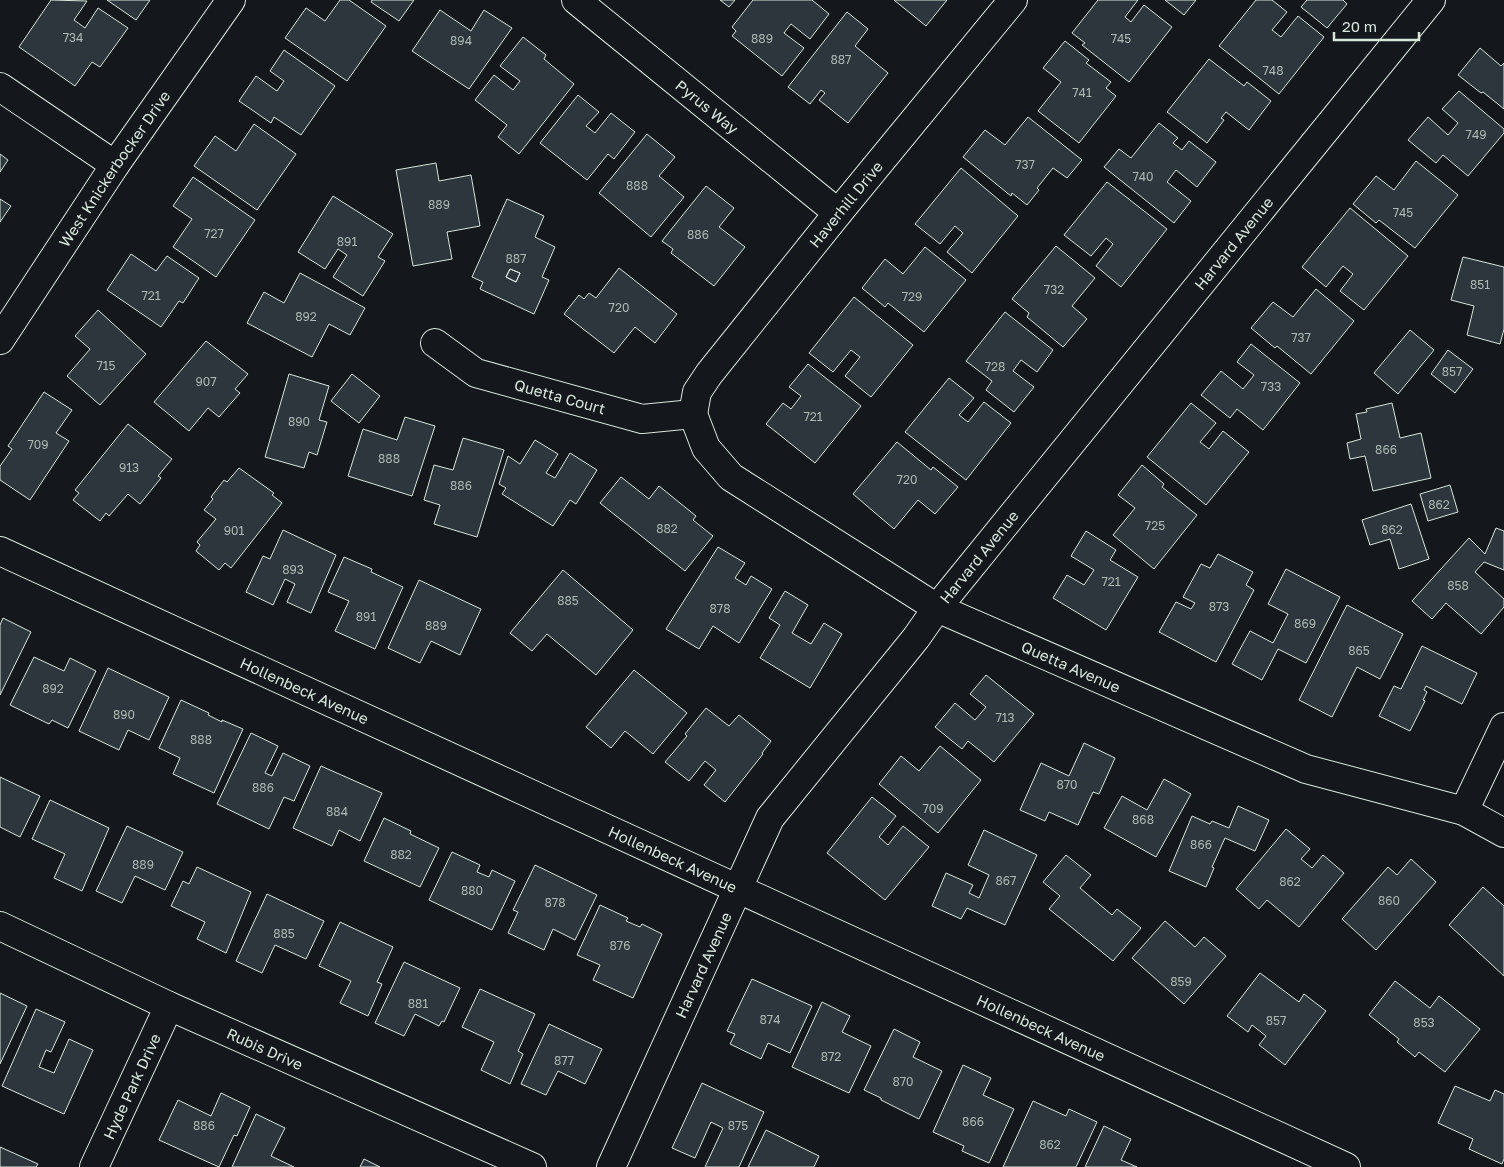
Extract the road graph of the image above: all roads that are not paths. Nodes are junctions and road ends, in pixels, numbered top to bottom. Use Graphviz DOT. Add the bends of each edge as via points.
graph roads {
  1 [pos="231,0"];
  2 [pos="576,0"];
  3 [pos="1013,0"];
  4 [pos="1431,0"];
  5 [pos="0,87"];
  6 [pos="115,165"];
  7 [pos="838,213"];
  8 [pos="0,340"];
  9 [pos="435,343"];
  10 [pos="693,414"];
  11 [pos="0,550"];
  12 [pos="937,608"];
  13 [pos="1504,727"];
  14 [pos="1464,811"];
  15 [pos="1504,833"];
  16 [pos="737,889"];
  17 [pos="0,926"];
  18 [pos="169,1006"];
  19 [pos="94,1167"];
  20 [pos="532,1167"];
  21 [pos="611,1167"];
  22 [pos="1346,1167"];
  1 -- 6 [label="street, West Knickerbocker Drive"];
  2 -- 7 [label="street, Pyrus Way"];
  3 -- 7 [label="street, Haverhill Drive"];
  4 -- 12 [label="street, Harvard Avenue"];
  5 -- 6 [label="street"];
  6 -- 8 [label="street, West Knickerbocker Drive"];
  7 -- 10 [label="street, Haverhill Drive" via="709,374 697,392"];
  9 -- 10 [label="street, Quetta Court" via="476,373 642,419"];
  10 -- 12 [label="street, Quetta Avenue" via="706,448 732,477"];
  11 -- 16 [label="street, Hollenbeck Avenue"];
  12 -- 14 [label="street, Quetta Avenue" via="1306,769"];
  12 -- 16 [label="street, Harvard Avenue" via="770,818"];
  13 -- 14 [label="street"];
  14 -- 15 [label="street, Quetta Avenue"];
  16 -- 21 [label="street, Harvard Avenue"];
  16 -- 22 [label="street, Hollenbeck Avenue"];
  17 -- 18 [label="street, Rubis Drive"];
  18 -- 19 [label="street, Hyde Park Drive"];
  18 -- 20 [label="street, Rubis Drive"];
}
